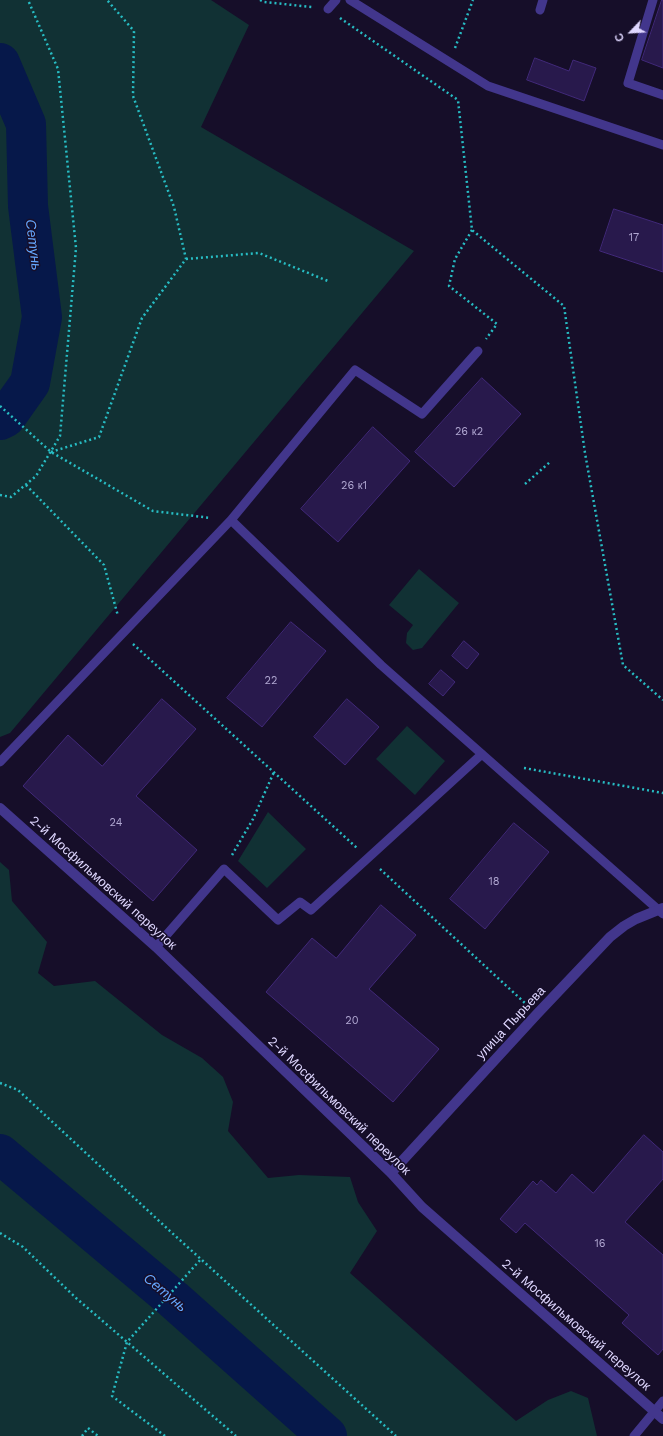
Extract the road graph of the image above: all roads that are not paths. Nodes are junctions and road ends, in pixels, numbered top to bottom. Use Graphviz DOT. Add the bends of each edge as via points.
graph roads {
  1 [pos="336,0"];
  2 [pos="350,0"];
  3 [pos="543,0"];
  4 [pos="653,0"];
  5 [pos="328,9"];
  6 [pos="540,10"];
  7 [pos="663,95"];
  8 [pos="663,144"];
  9 [pos="478,351"];
  10 [pos="231,520"];
  11 [pos="482,754"];
  12 [pos="0,762"];
  13 [pos="0,808"];
  14 [pos="661,911"];
  15 [pos="156,947"];
  16 [pos="391,1173"];
  17 [pos="663,1401"];
  18 [pos="654,1411"];
  19 [pos="663,1419"];
  20 [pos="634,1436"];
  1 -- 5 [label="lane"];
  2 -- 8 [label="lane" via="488,86"];
  3 -- 6 [label="lane"];
  4 -- 7 [label="lane" via="628,83"];
  9 -- 10 [label="lane" via="422,414 355,370"];
  10 -- 11 [label="lane" via="381,665"];
  10 -- 12 [label="lane"];
  11 -- 14 [label="lane"];
  11 -- 15 [label="lane" via="311,910 300,902 278,920 224,869"];
  13 -- 15 [label="street, 2-й Мосфильмовский переулок"];
  14 -- 16 [label="street, улица Пырьева" via="624,926 610,937"];
  15 -- 16 [label="street, 2-й Мосфильмовский переулок"];
  16 -- 18 [label="street, 2-й Мосфильмовский переулок" via="422,1207"];
  17 -- 18 [label="lane"];
  18 -- 19 [label="street, 2-й Мосфильмовский переулок"];
  18 -- 20 [label="lane"];
}
